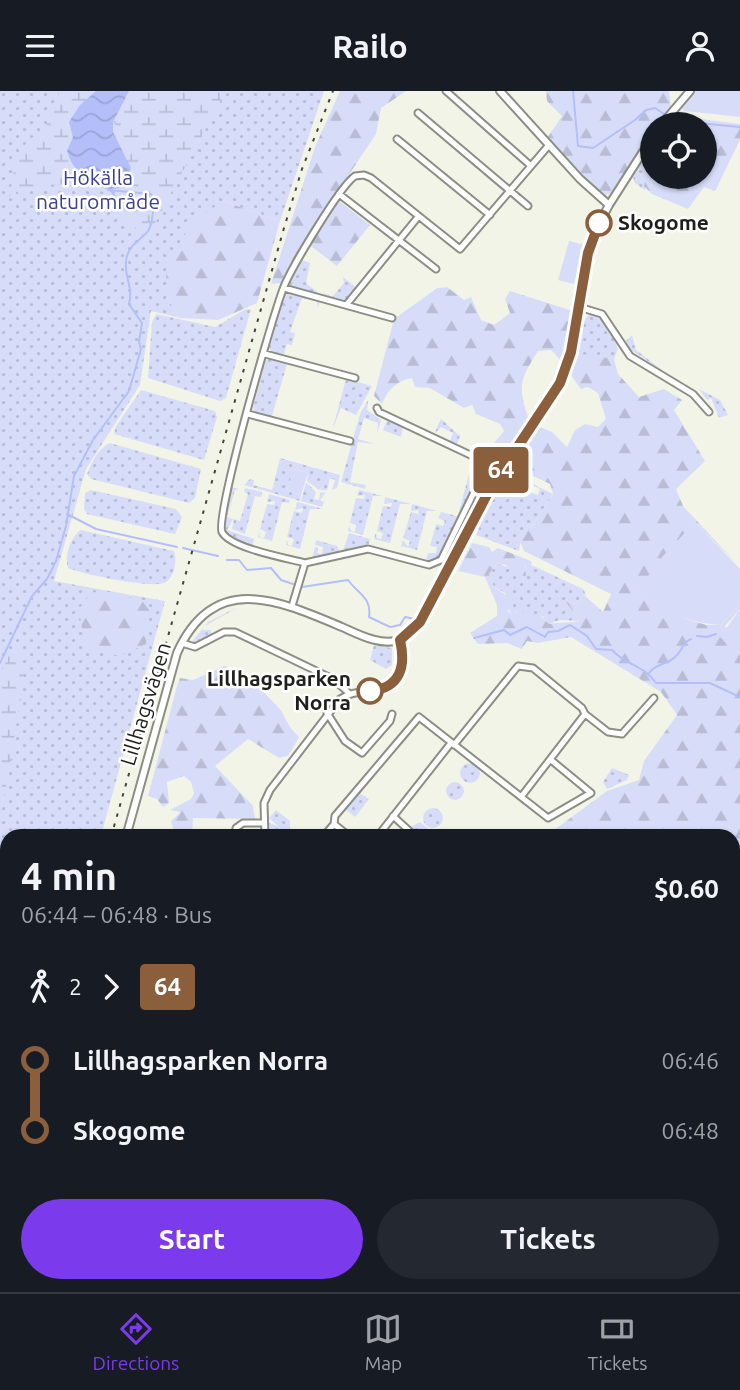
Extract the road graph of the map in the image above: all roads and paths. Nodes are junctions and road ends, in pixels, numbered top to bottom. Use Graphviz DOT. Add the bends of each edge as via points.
graph roads {
  1 [pos="446,91"];
  2 [pos="500,91"];
  3 [pos="690,91"];
  4 [pos="672,112"];
  5 [pos="418,113"];
  6 [pos="397,139"];
  7 [pos="549,145"];
  8 [pos="640,156"];
  9 [pos="531,166"];
  10 [pos="510,191"];
  11 [pos="340,194"];
  12 [pos="609,205"];
  13 [pos="528,207"];
  14 [pos="490,215"];
  15 [pos="418,216"];
  16 [pos="398,240"];
  17 [pos="436,269"];
  18 [pos="284,288"];
  19 [pos="347,304"];
  20 [pos="579,307"];
  21 [pos="392,318"];
  22 [pos="265,354"];
  23 [pos="355,378"];
  24 [pos="377,408"];
  25 [pos="709,412"];
  26 [pos="248,414"];
  27 [pos="350,441"];
  28 [pos="305,563"];
  29 [pos="292,606"];
  30 [pos="400,640"];
  31 [pos="182,643"];
  32 [pos="350,694"];
  33 [pos="654,698"];
  34 [pos="327,713"];
  35 [pos="392,714"];
  36 [pos="585,714"];
  37 [pos="452,744"];
  38 [pos="551,760"];
  39 [pos="521,797"];
  40 [pos="393,816"];
  41 [pos="264,823"];
  42 [pos="334,824"];
  43 [pos="128,829"];
  44 [pos="236,829"];
  45 [pos="264,829"];
  46 [pos="331,829"];
  47 [pos="340,829"];
  48 [pos="383,829"];
  49 [pos="407,829"];
  1 -- 9 [label="street"];
  2 -- 7 [label="street"];
  3 -- 4 [label="street"];
  5 -- 10 [label="street"];
  6 -- 14 [label="street"];
  7 -- 9 [label="street"];
  7 -- 12 [label="street"];
  8 -- 12 [label="street"];
  9 -- 10 [label="street"];
  10 -- 13 [label="street"];
  10 -- 14 [label="street"];
  11 -- 15 [label="street" via="351,178 364,175"];
  11 -- 16 [label="street"];
  11 -- 18 [label="street"];
  12 -- 20 [label="street" via="591,244"];
  14 -- 15 [label="street" via="460,249"];
  15 -- 16 [label="street"];
  16 -- 17 [label="street"];
  16 -- 19 [label="street"];
  18 -- 19 [label="street"];
  18 -- 22 [label="street"];
  19 -- 21 [label="street"];
  20 -- 25 [label="street" via="602,314 630,356 698,398"];
  20 -- 30 [label="street" via="571,352 555,393 491,487 420,622"];
  22 -- 23 [label="street"];
  22 -- 26 [label="street"];
  24 -- 28 [label="street" via="481,460 485,469 474,494 443,558 436,563 368,549"];
  26 -- 27 [label="street"];
  26 -- 28 [label="street" via="220,527 223,535 235,544"];
  28 -- 29 [label="street"];
  29 -- 30 [label="street, Lillhagsvägen" via="371,639"];
  29 -- 31 [label="street, Lillhagsvägen" via="259,597 225,603 204,614"];
  30 -- 32 [label="street" via="404,656 393,683 384,689"];
  31 -- 32 [label="street" via="195,647 224,632 235,632 333,679"];
  31 -- 43 [label="street, Lillhagsvägen"];
  32 -- 34 [label="street"];
  33 -- 36 [label="street" via="622,734 608,732"];
  34 -- 35 [label="street" via="345,741 362,753"];
  34 -- 41 [label="street" via="266,796"];
  36 -- 37 [label="street" via="533,668 518,666"];
  36 -- 38 [label="street"];
  37 -- 39 [label="street"];
  37 -- 40 [label="street"];
  37 -- 42 [label="street" via="419,717 335,816"];
  38 -- 39 [label="street"];
  38 -- 39 [label="street" via="591,793 548,818"];
  40 -- 48 [label="street"];
  40 -- 49 [label="street"];
  41 -- 44 [label="street" via="243,823"];
  41 -- 45 [label="street"];
  42 -- 46 [label="street"];
  42 -- 47 [label="street"];
}
